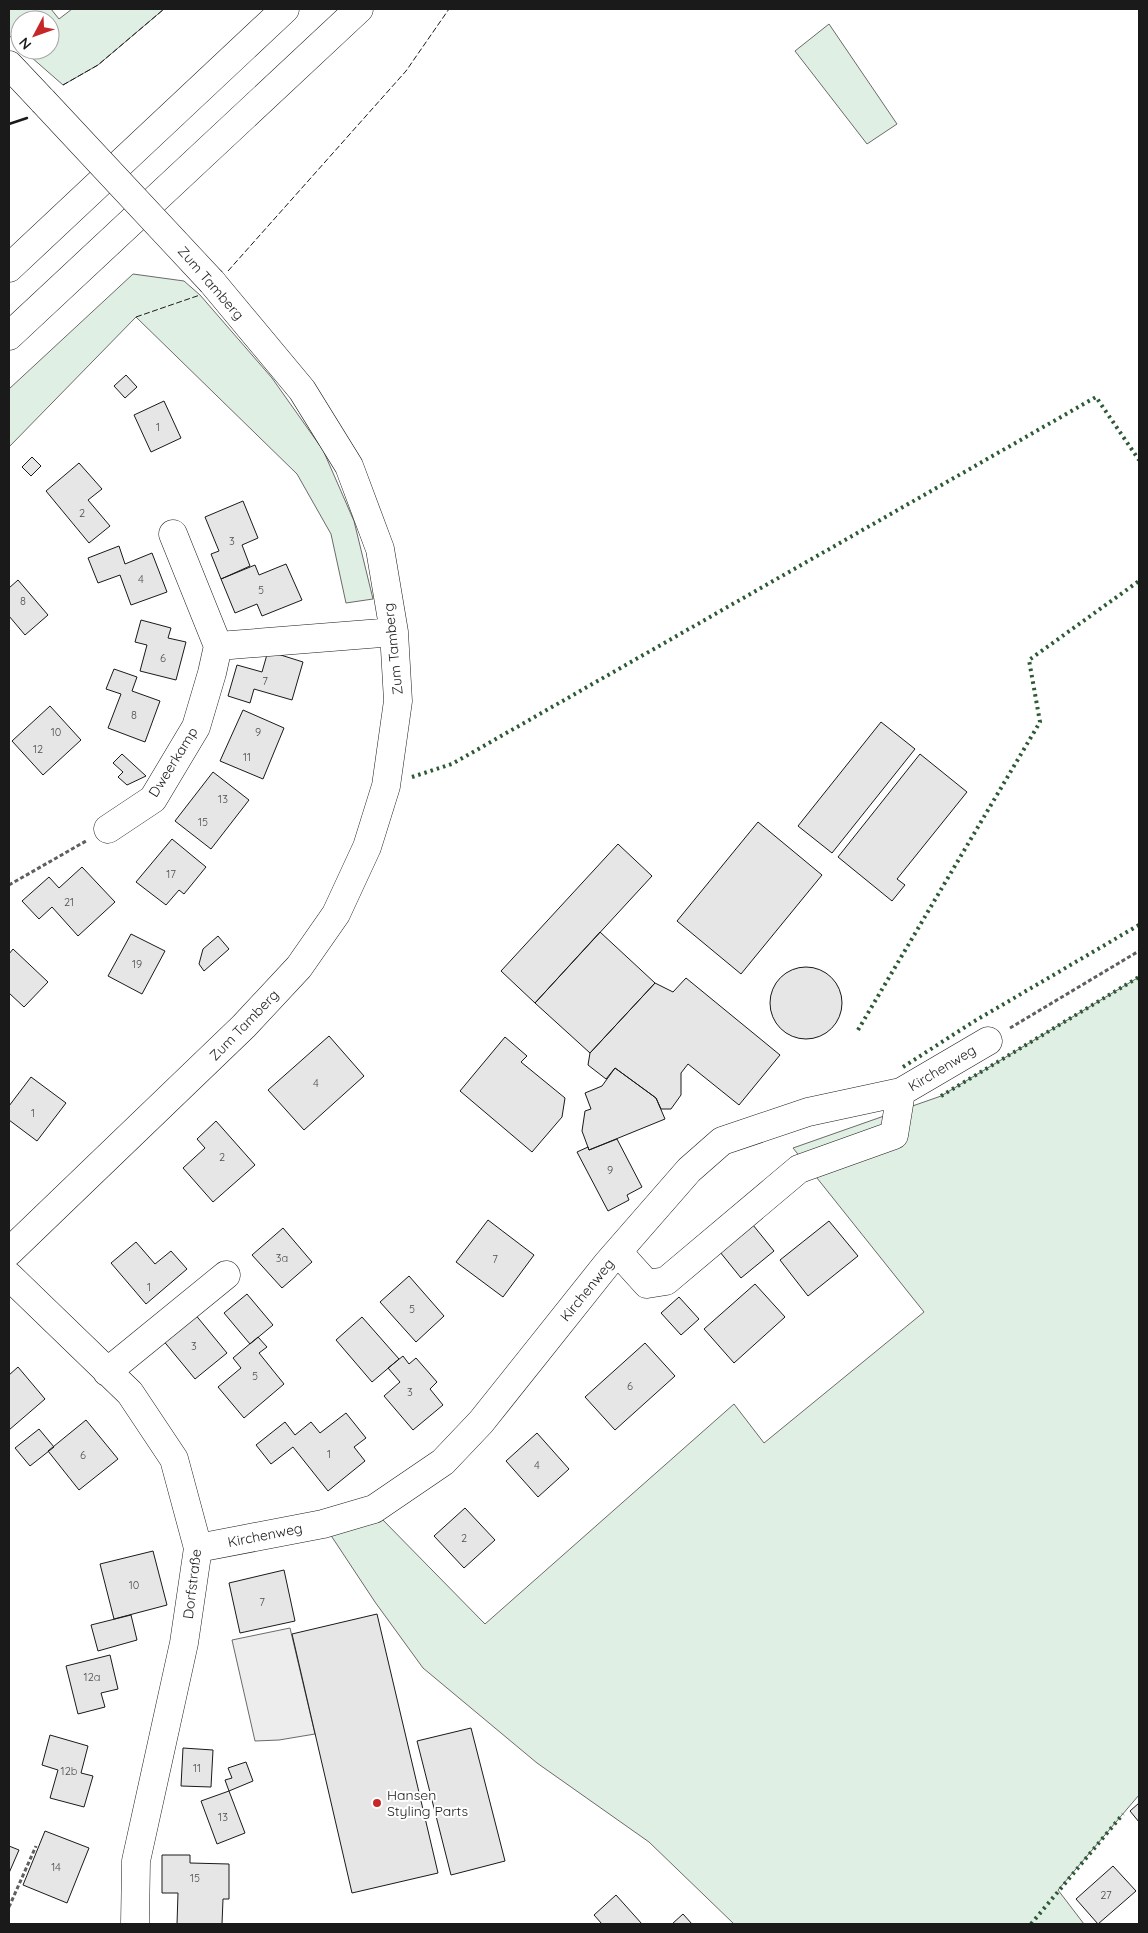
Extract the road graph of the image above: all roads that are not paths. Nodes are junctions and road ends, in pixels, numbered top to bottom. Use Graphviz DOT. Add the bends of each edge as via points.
graph roads {
  1 [pos="285,9"];
  2 [pos="359,9"];
  3 [pos="9,65"];
  4 [pos="9,268"];
  5 [pos="9,336"];
  6 [pos="174,534"];
  7 [pos="394,632"];
  8 [pos="218,646"];
  9 [pos="108,829"];
  10 [pos="988,1041"];
  11 [pos="901,1092"];
  12 [pos="9,1252"];
  13 [pos="618,1252"];
  14 [pos="226,1275"];
  15 [pos="9,1276"];
  16 [pos="108,1372"];
  17 [pos="198,1548"];
  18 [pos="134,1924"];
  1 -- 4 [label="main road"];
  2 -- 5 [label="main road"];
  3 -- 7 [label="main road, Zum Tamberg, bridge" via="212,282 302,390 349,466 380,549"];
  6 -- 8 [label="main road"];
  7 -- 8 [label="main road"];
  7 -- 12 [label="main road, Zum Tamberg" via="398,701 386,786 367,847 336,914 299,967 244,1026"];
  8 -- 9 [label="main road, Dweerkamp" via="196,726 182,751 153,799"];
  10 -- 11 [label="main road, Kirchenweg"];
  11 -- 13 [label="main road, Kirchenweg" via="808,1112 722,1142 689,1170"];
  11 -- 13 [label="main road" via="894,1135 800,1169 666,1281 647,1284"];
  13 -- 17 [label="main road, Kirchenweg" via="481,1422 443,1462 374,1508 323,1524"];
  14 -- 16 [label="main road"];
  15 -- 16 [label="main road, Dorfstraße"];
  16 -- 17 [label="main road, Dorfstraße" via="130,1393 174,1459"];
  17 -- 18 [label="main road, Dorfstraße" via="184,1643 136,1861"];
}
